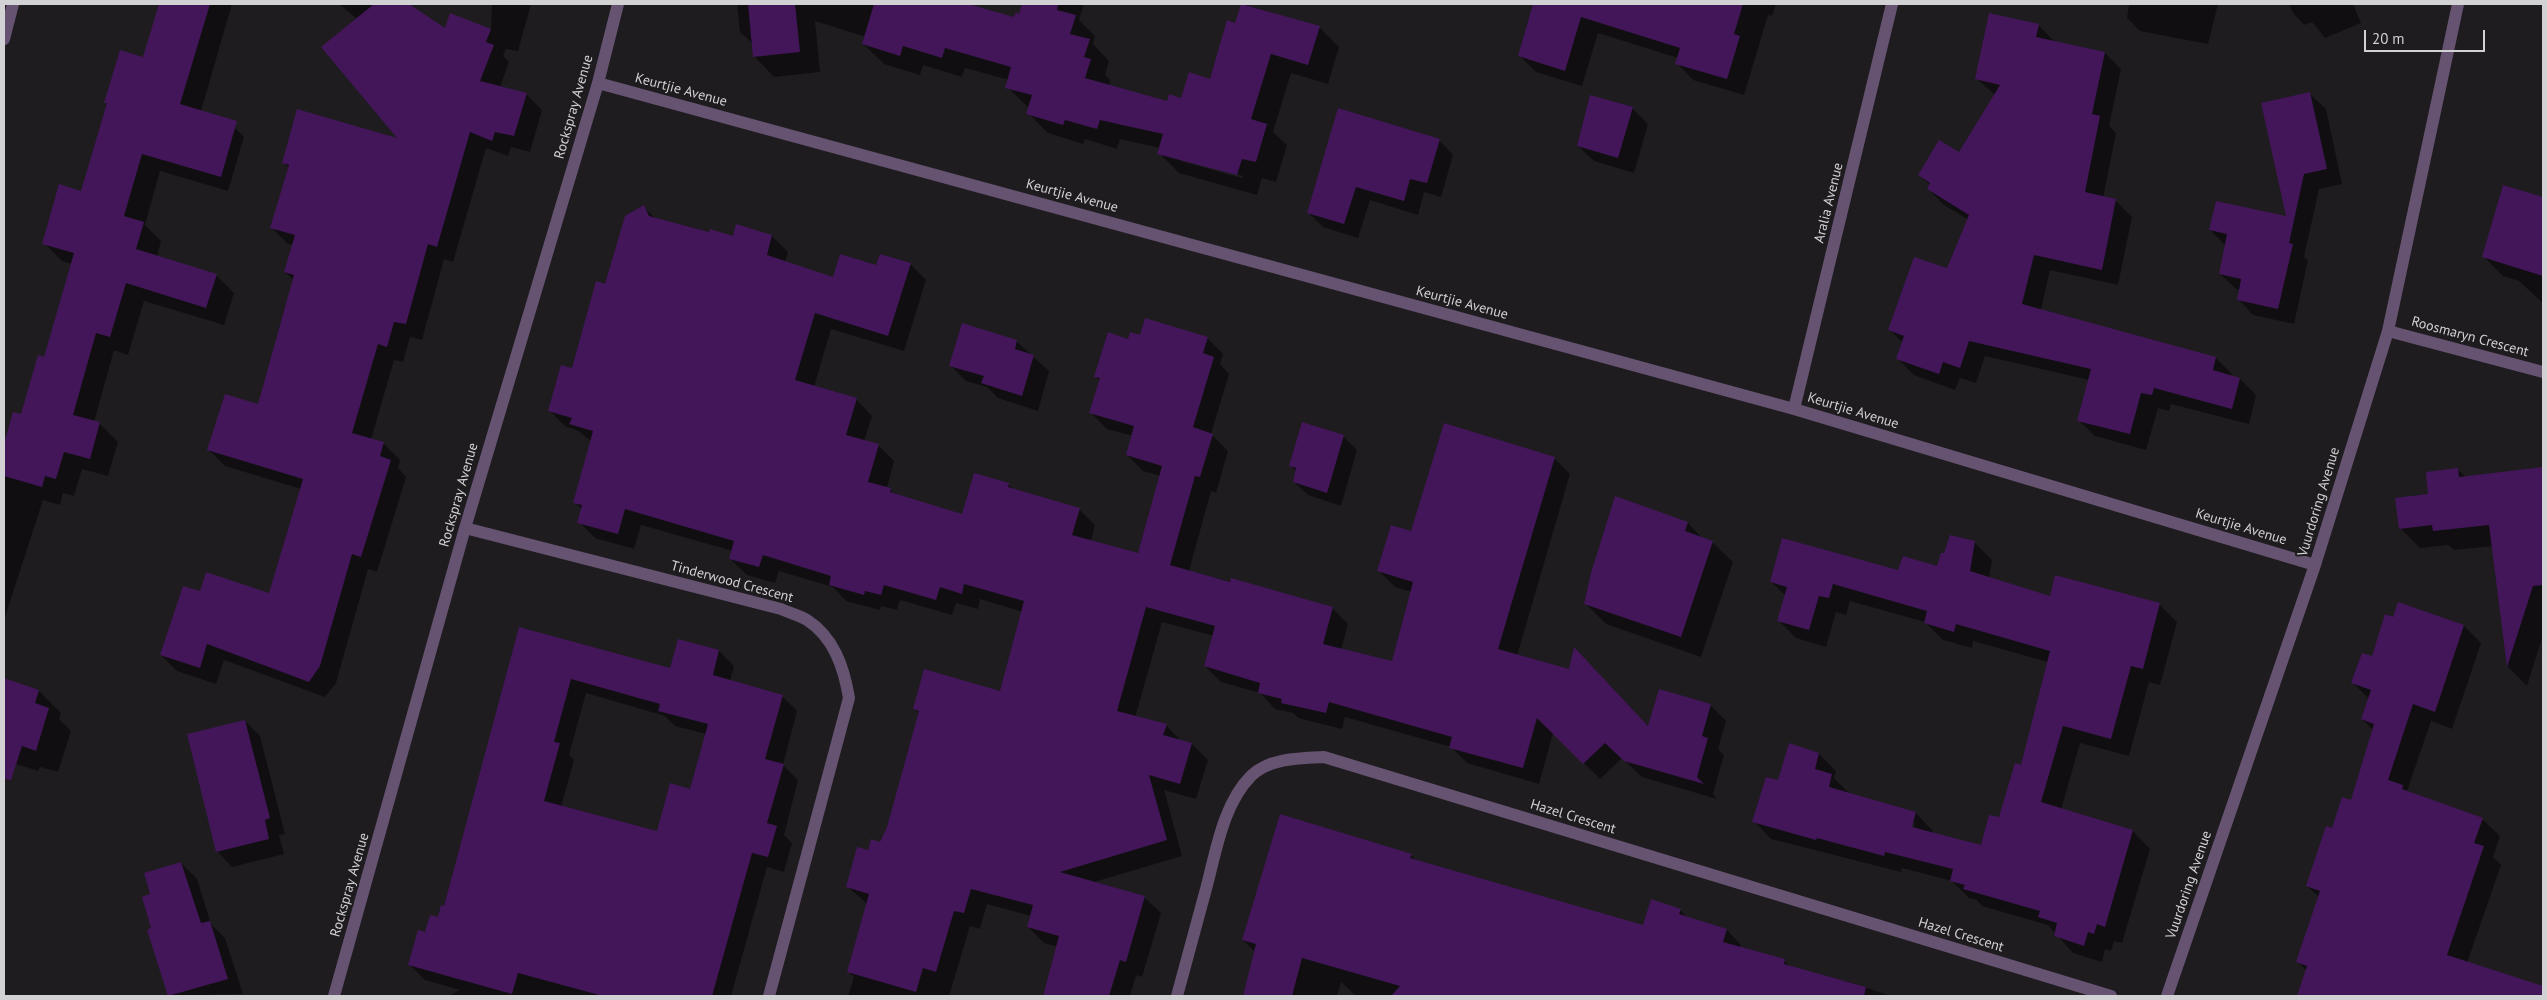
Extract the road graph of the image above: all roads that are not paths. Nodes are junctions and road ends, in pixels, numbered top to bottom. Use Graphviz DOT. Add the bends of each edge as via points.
graph roads {
  1 [pos="14,4"];
  2 [pos="618,4"];
  3 [pos="1892,4"];
  4 [pos="2458,4"];
  5 [pos="4,39"];
  6 [pos="598,82"];
  7 [pos="2388,331"];
  8 [pos="2543,372"];
  9 [pos="1794,408"];
  10 [pos="465,528"];
  11 [pos="2315,565"];
  12 [pos="334,996"];
  13 [pos="769,996"];
  14 [pos="1177,996"];
  15 [pos="2111,996"];
  16 [pos="2166,996"];
  1 -- 5 [label="street"];
  2 -- 6 [label="street, Rockspray Avenue"];
  3 -- 9 [label="street, Aralia Avenue"];
  4 -- 7 [label="street, Vuurdoring Avenue"];
  6 -- 9 [label="street, Keurtjie Avenue"];
  6 -- 10 [label="street, Rockspray Avenue"];
  7 -- 8 [label="street, Roosmaryn Crescent"];
  7 -- 11 [label="street, Vuurdoring Avenue"];
  9 -- 11 [label="street, Keurtjie Avenue"];
  10 -- 12 [label="street, Rockspray Avenue"];
  10 -- 13 [label="street, Tinderwood Crescent" via="781,609 807,620 825,637 844,672 849,698"];
  11 -- 16 [label="street, Vuurdoring Avenue"];
  14 -- 15 [label="street, Hazel Crescent" via="1223,828 1238,794 1252,775 1270,764 1324,757"];
}
